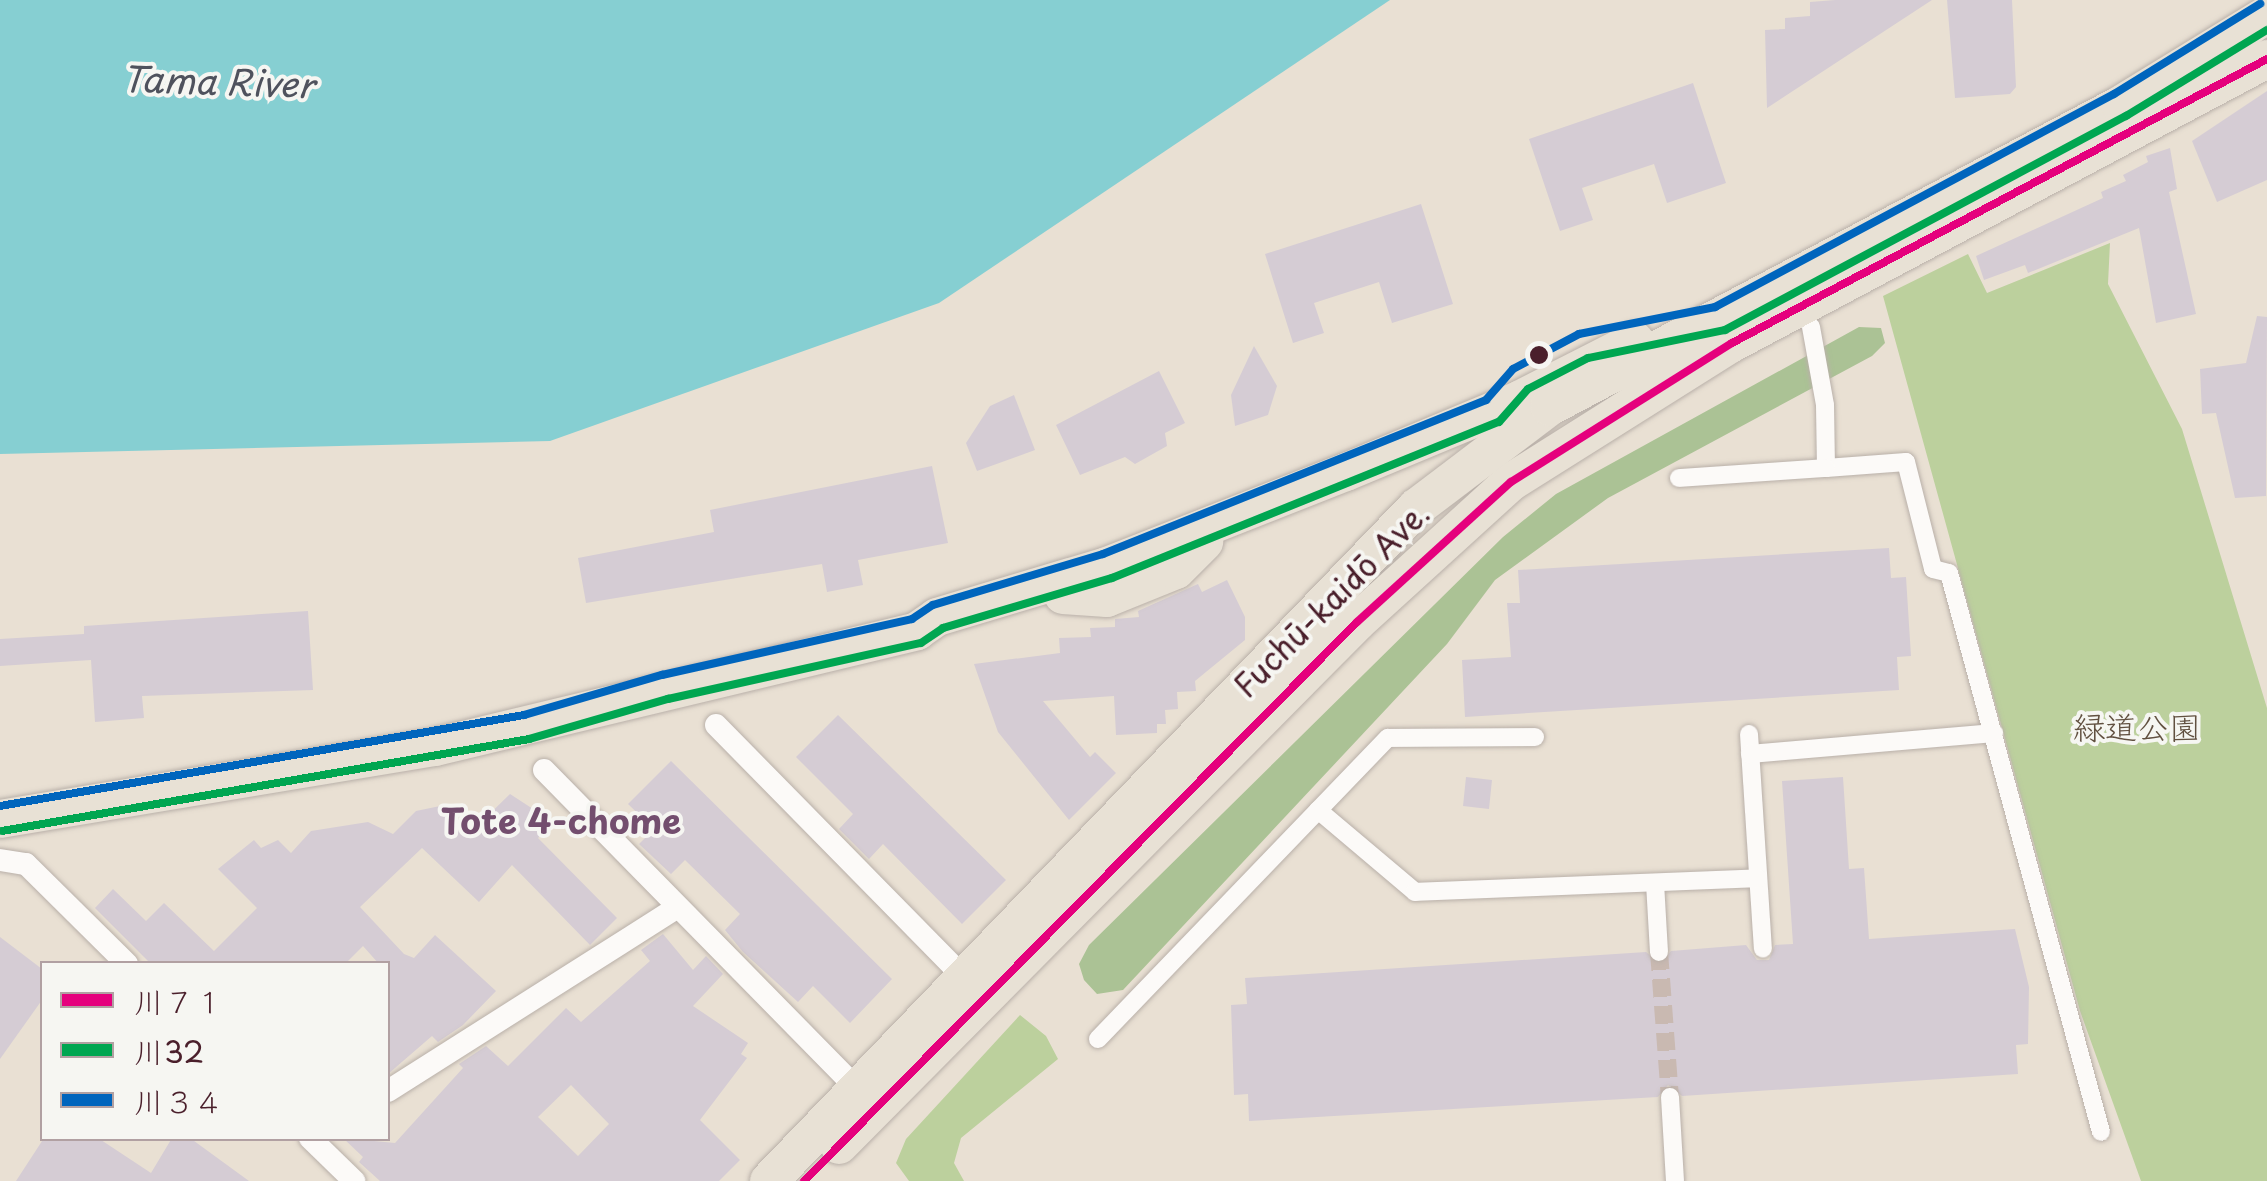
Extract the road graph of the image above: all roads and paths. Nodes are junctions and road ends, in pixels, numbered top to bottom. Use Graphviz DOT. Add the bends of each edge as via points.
graph roads {
  1 [pos="2267,15"];
  2 [pos="2267,58"];
  3 [pos="1812,327"];
  4 [pos="1726,331"];
  5 [pos="1506,420"];
  6 [pos="1826,468"];
  7 [pos="1679,478"];
  8 [pos="917,631"];
  9 [pos="716,724"];
  10 [pos="1749,734"];
  11 [pos="1994,734"];
  12 [pos="1535,737"];
  13 [pos="1750,754"];
  14 [pos="544,770"];
  15 [pos="1318,810"];
  16 [pos="0,820"];
  17 [pos="0,860"];
  18 [pos="1758,878"];
  19 [pos="1654,883"];
  20 [pos="675,909"];
  21 [pos="1763,949"];
  22 [pos="1659,952"];
  23 [pos="1005,958"];
  24 [pos="124,961"];
  25 [pos="964,977"];
  26 [pos="1098,1039"];
  27 [pos="390,1090"];
  28 [pos="1670,1097"];
  29 [pos="866,1099"];
  30 [pos="2100,1132"];
  31 [pos="315,1141"];
  32 [pos="354,1181"];
  33 [pos="768,1181"];
  34 [pos="804,1181"];
  35 [pos="1674,1181"];
  1 -- 4 [label="main road, Fuchū-kaidō Ave."];
  2 -- 4 [label="main road, Fuchū-kaidō Ave."];
  3 -- 6 [label="street" via="1825,405"];
  4 -- 5 [label="main road, Fuchū-kaidō Ave."];
  4 -- 5 [label="main road" via="1584,346 1520,379"];
  4 -- 23 [label="main road, Fuchū-kaidō Ave." via="1511,482 1444,538"];
  5 -- 8 [label="main road" via="1107,566 937,618"];
  5 -- 8 [label="main road" via="1204,542 1176,570 1107,598 1063,594 944,636"];
  5 -- 23 [label="main road, Fuchū-kaidō Ave." via="1390,532 1360,537 1334,558 1288,609 1270,660"];
  6 -- 7 [label="street"];
  6 -- 11 [label="street" via="1906,462 1933,569 1949,573"];
  8 -- 16 [label="main road" via="435,747"];
  9 -- 25 [label="street"];
  10 -- 13 [label="street"];
  11 -- 13 [label="street"];
  11 -- 30 [label="street"];
  12 -- 15 [label="street" via="1388,738"];
  13 -- 18 [label="street"];
  14 -- 20 [label="street"];
  15 -- 19 [label="street" via="1416,892"];
  15 -- 26 [label="street"];
  17 -- 24 [label="street" via="26,864"];
  18 -- 19 [label="street"];
  18 -- 21 [label="street"];
  19 -- 22 [label="street"];
  20 -- 27 [label="street"];
  20 -- 29 [label="street"];
  23 -- 25 [label="main road, Fuchū-kaidō Ave."];
  23 -- 29 [label="main road, Fuchū-kaidō Ave."];
  25 -- 29 [label="main road, Fuchū-kaidō Ave."];
  28 -- 35 [label="street"];
  29 -- 33 [label="main road, Fuchū-kaidō Ave."];
  29 -- 34 [label="main road, Fuchū-kaidō Ave."];
  31 -- 32 [label="street"];
}
